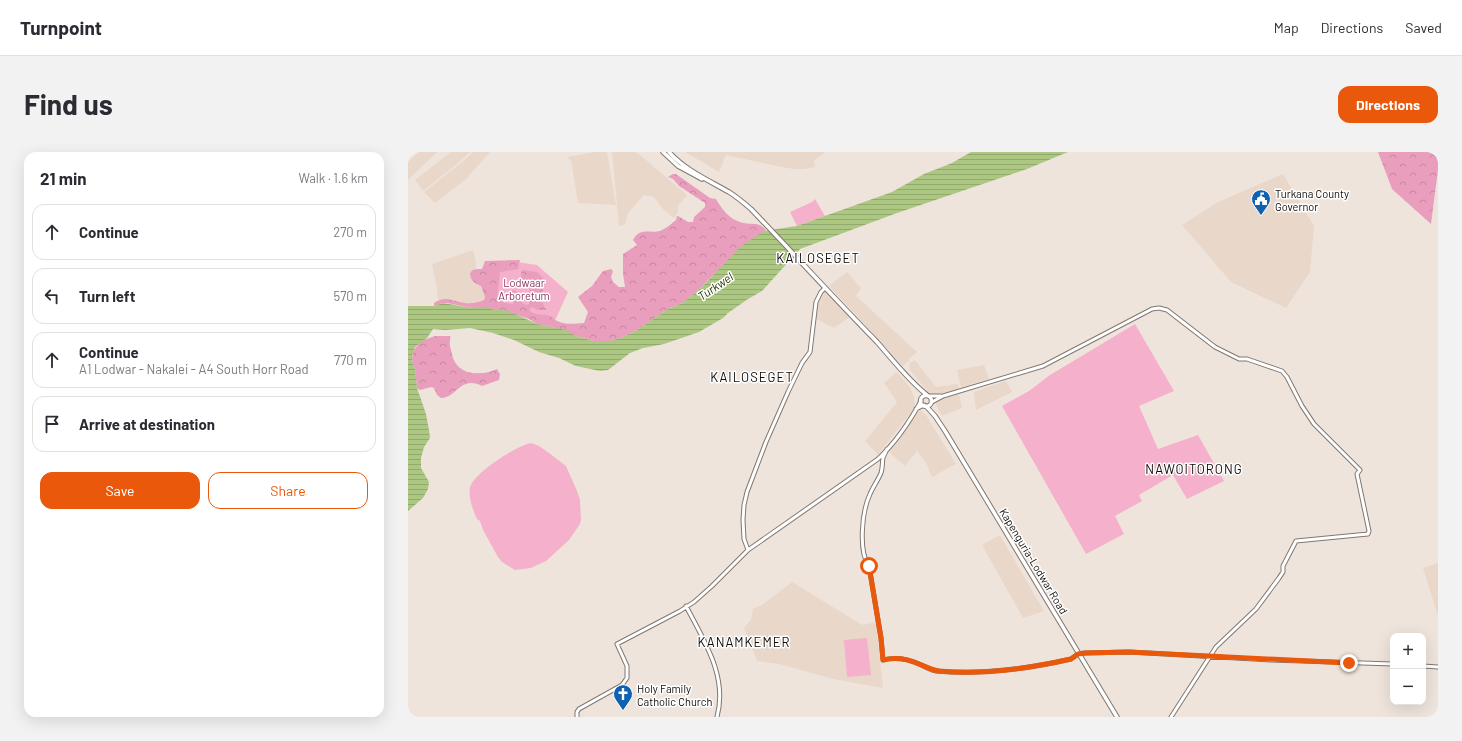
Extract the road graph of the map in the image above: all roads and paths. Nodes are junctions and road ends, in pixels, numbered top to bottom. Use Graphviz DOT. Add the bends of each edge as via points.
graph roads {
  1 [pos="663,152"];
  2 [pos="669,152"];
  3 [pos="709,181"];
  4 [pos="825,288"];
  5 [pos="1211,338"];
  6 [pos="1210,343"];
  7 [pos="916,387"];
  8 [pos="928,396"];
  9 [pos="943,396"];
  10 [pos="921,400"];
  11 [pos="932,402"];
  12 [pos="925,406"];
  13 [pos="916,409"];
  14 [pos="935,416"];
  15 [pos="887,449"];
  16 [pos="748,550"];
  17 [pos="686,606"];
  18 [pos="1078,654"];
  19 [pos="1211,656"];
  20 [pos="1390,664"];
  21 [pos="1426,666"];
  22 [pos="1438,667"];
  23 [pos="577,717"];
  24 [pos="717,717"];
  25 [pos="1117,717"];
  26 [pos="1171,717"];
  1 -- 3 [label="highway" via="678,166"];
  2 -- 3 [label="highway" via="683,165"];
  3 -- 4 [label="highway" via="751,209"];
  4 -- 7 [label="highway"];
  4 -- 16 [label="street" via="816,302 810,352 788,392 747,492 743,520 744,539"];
  5 -- 6 [label="street"];
  6 -- 9 [label="street" via="1167,310 1156,308 1043,366"];
  6 -- 19 [label="street" via="1239,359 1247,359 1284,373 1314,424 1360,470 1357,474 1369,531 1366,535 1296,542 1283,566 1283,572 1274,585 1256,609 1216,647"];
  7 -- 8 [label="highway"];
  7 -- 10 [label="highway"];
  8 -- 9 [label="street"];
  8 -- 10 [label="highway" via="923,396"];
  8 -- 11 [label="highway"];
  9 -- 11 [label="street"];
  10 -- 12 [label="highway"];
  10 -- 13 [label="street"];
  11 -- 12 [label="highway"];
  11 -- 14 [label="highway, Kapenguria-Lodwar Road"];
  12 -- 13 [label="street"];
  12 -- 14 [label="highway, Kapenguria-Lodwar Road"];
  13 -- 15 [label="street"];
  14 -- 18 [label="highway, Kapenguria-Lodwar Road"];
  15 -- 16 [label="street" via="878,459"];
  15 -- 18 [label="street" via="881,472 869,496 863,528 864,555 869,566 883,660 906,660 937,671 994,672 1071,659"];
  16 -- 17 [label="street" via="710,589"];
  17 -- 23 [label="street" via="617,644 627,666 627,678 623,684 579,709"];
  17 -- 24 [label="street" via="715,666 720,696"];
  18 -- 19 [label="street" via="1136,652"];
  18 -- 25 [label="highway, Kapenguria-Lodwar Road"];
  19 -- 20 [label="street"];
  19 -- 26 [label="street"];
  21 -- 22 [label="street"];
}
